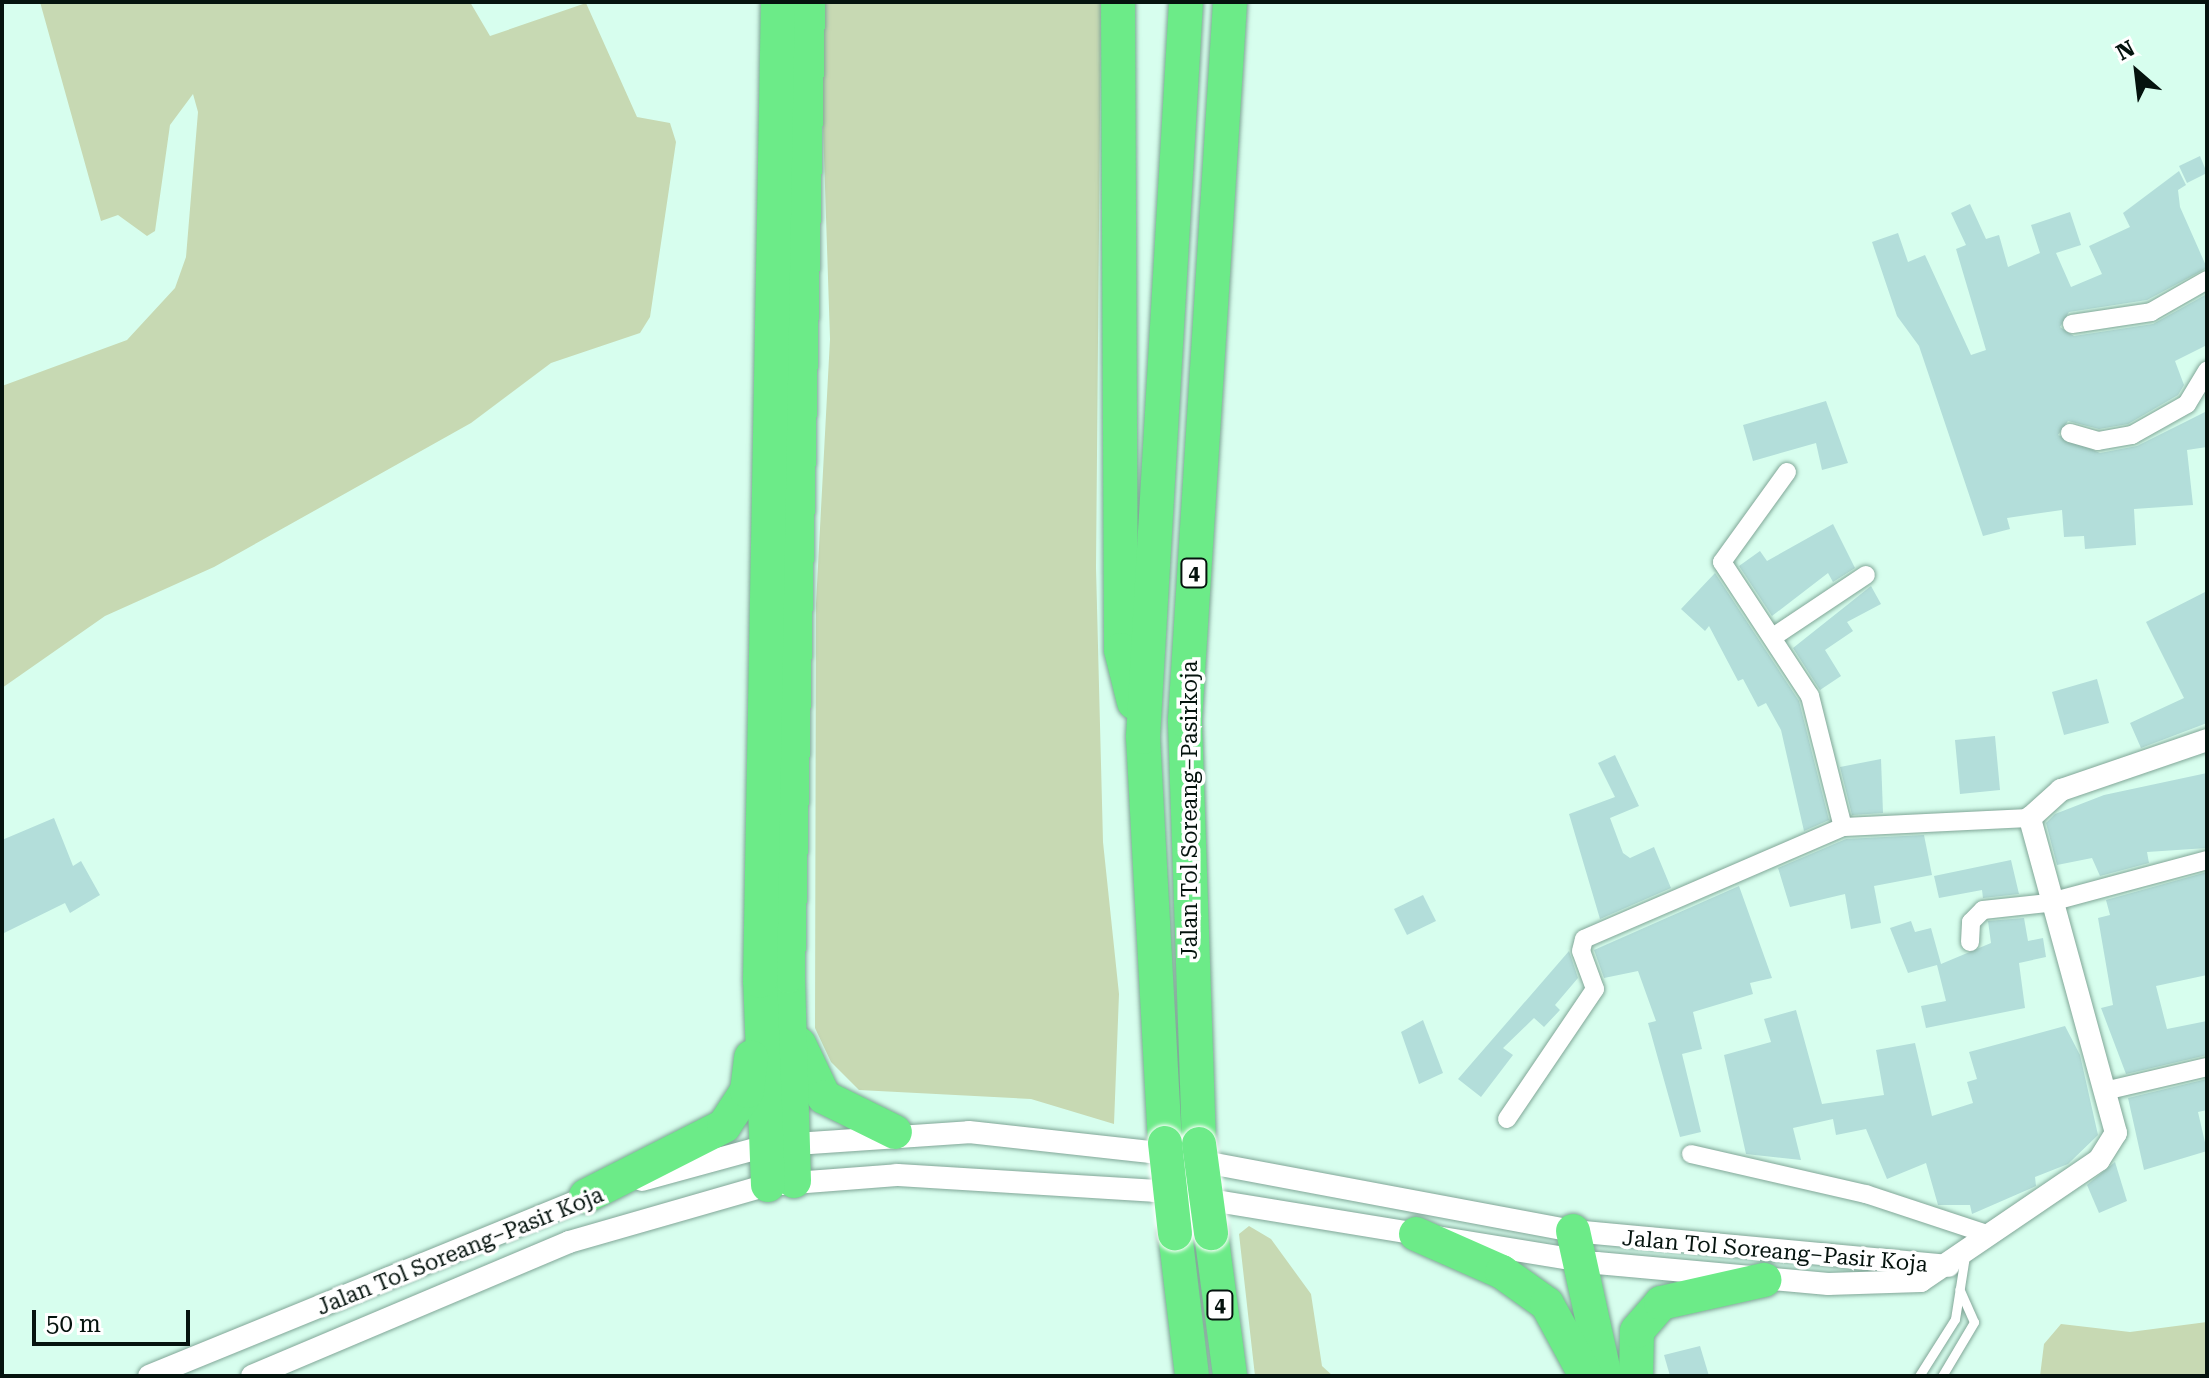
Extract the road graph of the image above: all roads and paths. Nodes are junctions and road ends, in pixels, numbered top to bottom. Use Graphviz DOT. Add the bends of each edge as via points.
graph roads {
  1 [pos="778,2"];
  2 [pos="808,2"];
  3 [pos="1118,2"];
  4 [pos="1186,2"];
  5 [pos="1230,2"];
  6 [pos="2207,280"];
  7 [pos="2072,324"];
  8 [pos="2207,371"];
  9 [pos="2070,433"];
  10 [pos="1787,472"];
  11 [pos="1866,575"];
  12 [pos="1776,635"];
  13 [pos="1143,737"];
  14 [pos="2207,740"];
  15 [pos="2030,818"];
  16 [pos="1843,827"];
  17 [pos="2207,860"];
  18 [pos="2047,903"];
  19 [pos="1970,942"];
  20 [pos="774,979"];
  21 [pos="2207,1067"];
  22 [pos="2109,1090"];
  23 [pos="1507,1119"];
  24 [pos="895,1132"];
  25 [pos="778,1144"];
  26 [pos="1691,1154"];
  27 [pos="781,1183"];
  28 [pos="586,1196"];
  29 [pos="1416,1234"];
  30 [pos="1990,1235"];
  31 [pos="1585,1246"];
  32 [pos="1958,1261"];
  33 [pos="1764,1280"];
  34 [pos="1959,1289"];
  35 [pos="1586,1374"];
  36 [pos="149,1376"];
  37 [pos="252,1376"];
  38 [pos="1192,1376"];
  39 [pos="1230,1376"];
  40 [pos="1623,1376"];
  41 [pos="1636,1376"];
  42 [pos="1919,1376"];
  43 [pos="1942,1376"];
  1 -- 20 [label="highway"];
  2 -- 20 [label="highway"];
  3 -- 13 [label="highway" via="1121,650"];
  4 -- 13 [label="highway, Jalan Tol Soreang–Pasirkoja / 4"];
  5 -- 39 [label="highway, Jalan Tol Soreang–Pasirkoja / 4, bridge" via="1185,720 1199,1144"];
  6 -- 7 [label="street" via="2151,312"];
  8 -- 9 [label="street" via="2187,404 2132,435 2098,441"];
  10 -- 12 [label="street" via="1722,562"];
  11 -- 12 [label="street"];
  12 -- 16 [label="street" via="1810,696"];
  13 -- 38 [label="highway, Jalan Tol Soreang–Pasirkoja / 4, bridge" via="1165,1143"];
  14 -- 15 [label="street" via="2061,790"];
  15 -- 16 [label="street"];
  15 -- 18 [label="street"];
  16 -- 23 [label="street" via="1584,939 1581,951 1595,989"];
  17 -- 18 [label="street"];
  18 -- 19 [label="street" via="1983,910 1971,922"];
  18 -- 22 [label="street"];
  20 -- 24 [label="highway" via="813,1087 839,1108"];
  20 -- 25 [label="highway"];
  20 -- 28 [label="highway" via="747,1091 724,1126"];
  21 -- 22 [label="street"];
  22 -- 30 [label="street" via="2116,1133 2109,1148"];
  24 -- 25 [label="street, Jalan Tol Soreang–Pasir Koja"];
  24 -- 31 [label="street, Jalan Tol Soreang–Pasir Koja" via="969,1132 1151,1152"];
  25 -- 27 [label="highway"];
  25 -- 28 [label="street, Jalan Tol Soreang–Pasir Koja"];
  26 -- 30 [label="street" via="1866,1194"];
  27 -- 29 [label="street, Jalan Tol Soreang–Pasir Koja" via="964,1175 1082,1182"];
  27 -- 37 [label="street, Jalan Tol Soreang–Pasir Koja" via="569,1242"];
  28 -- 36 [label="street, Jalan Tol Soreang–Pasir Koja"];
  29 -- 31 [label="street, Jalan Tol Soreang–Pasir Koja"];
  29 -- 35 [label="highway" via="1502,1272 1547,1304"];
  30 -- 32 [label="street"];
  31 -- 32 [label="street, Jalan Tol Soreang–Pasir Koja"];
  31 -- 33 [label="street, Jalan Tol Soreang–Pasir Koja"];
  31 -- 35 [label="highway"];
  31 -- 40 [label="highway"];
  32 -- 33 [label="street, Jalan Tol Soreang–Pasir Koja" via="1888,1287"];
  32 -- 34 [label="lane"];
  33 -- 41 [label="highway" via="1661,1303 1637,1331"];
  34 -- 42 [label="lane" via="1955,1319"];
  34 -- 43 [label="lane" via="1974,1322"];
}
